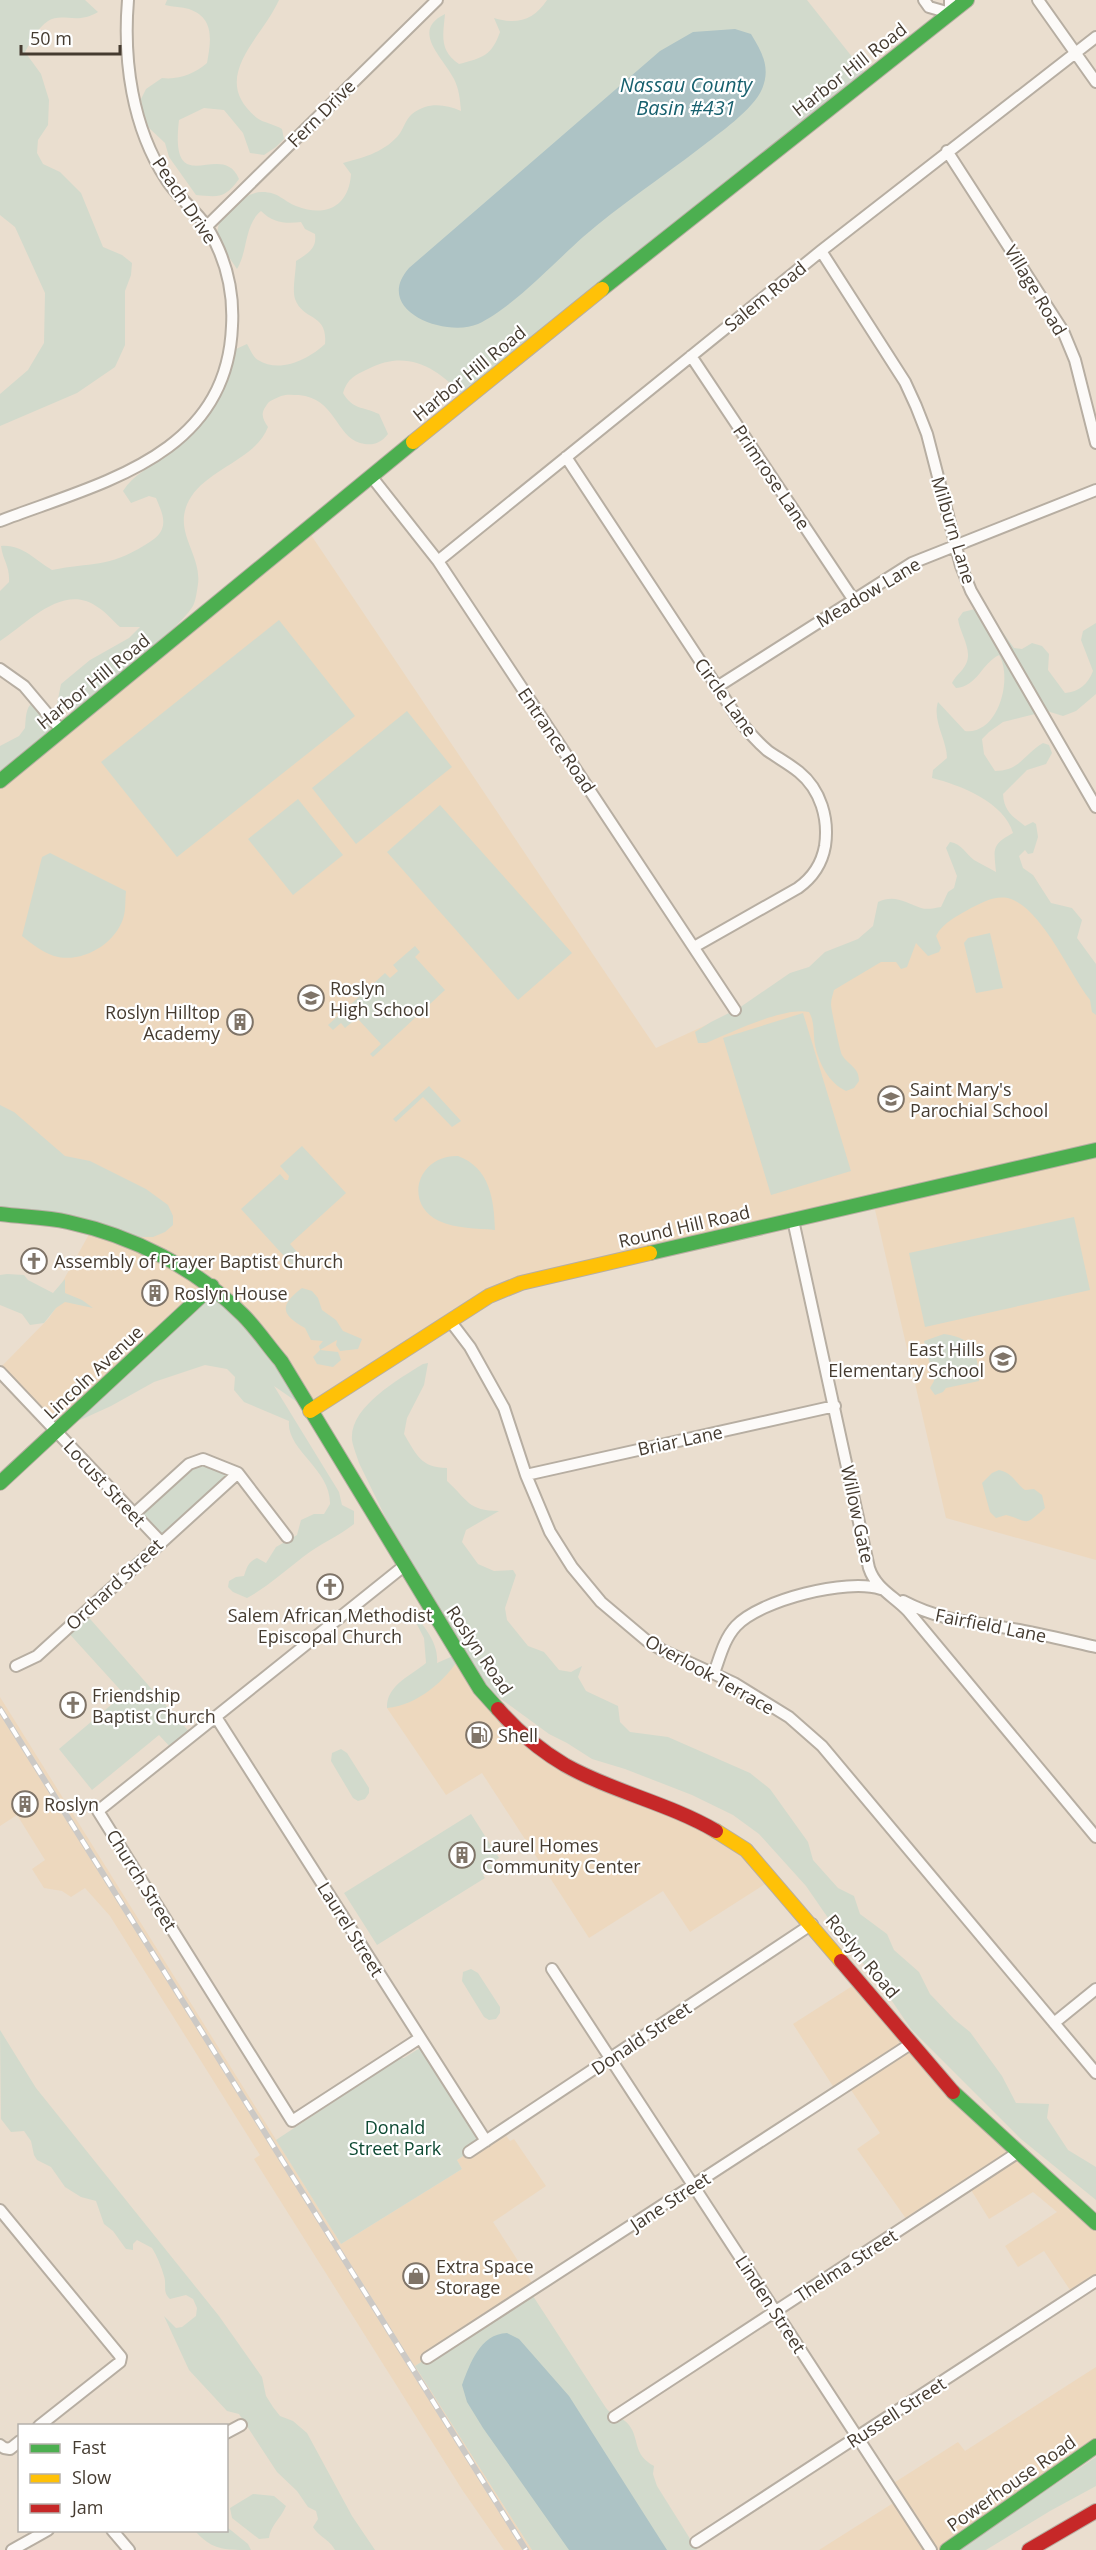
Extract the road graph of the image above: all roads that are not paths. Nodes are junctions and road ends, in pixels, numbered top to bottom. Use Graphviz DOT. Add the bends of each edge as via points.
graph roads {
  1 [pos="128,0"];
  2 [pos="436,0"];
  3 [pos="924,0"];
  4 [pos="967,0"];
  5 [pos="1038,0"];
  6 [pos="950,7"];
  7 [pos="1096,37"];
  8 [pos="1076,52"];
  9 [pos="1096,82"];
  10 [pos="947,151"];
  11 [pos="206,227"];
  12 [pos="821,251"];
  13 [pos="691,356"];
  14 [pos="1096,443"];
  15 [pos="566,458"];
  16 [pos="371,476"];
  17 [pos="1096,490"];
  18 [pos="0,521"];
  19 [pos="956,544"];
  20 [pos="438,561"];
  21 [pos="853,599"];
  22 [pos="0,669"];
  23 [pos="717,687"];
  24 [pos="62,730"];
  25 [pos="0,781"];
  26 [pos="1096,807"];
  27 [pos="694,947"];
  28 [pos="735,1010"];
  29 [pos="1096,1150"];
  30 [pos="0,1214"];
  31 [pos="794,1220"];
  32 [pos="212,1286"];
  33 [pos="451,1322"];
  34 [pos="0,1372"];
  35 [pos="835,1406"];
  36 [pos="310,1411"];
  37 [pos="56,1431"];
  38 [pos="238,1473"];
  39 [pos="526,1475"];
  40 [pos="0,1483"];
  41 [pos="134,1514"];
  42 [pos="287,1537"];
  43 [pos="161,1542"];
  44 [pos="404,1566"];
  45 [pos="880,1588"];
  46 [pos="1096,1647"];
  47 [pos="16,1666"];
  48 [pos="714,1673"];
  49 [pos="216,1716"];
  50 [pos="1096,1837"];
  51 [pos="812,1924"];
  52 [pos="552,1969"];
  53 [pos="1096,1989"];
  54 [pos="1054,2023"];
  55 [pos="420,2038"];
  56 [pos="912,2043"];
  57 [pos="610,2058"];
  58 [pos="1096,2073"];
  59 [pos="486,2141"];
  60 [pos="469,2152"];
  61 [pos="1017,2153"];
  62 [pos="693,2185"];
  63 [pos="2,2217"];
  64 [pos="1096,2223"];
  65 [pos="1096,2282"];
  66 [pos="775,2311"];
  67 [pos="427,2358"];
  68 [pos="614,2417"];
  69 [pos="41,2424"];
  70 [pos="241,2426"];
  71 [pos="228,2432"];
  72 [pos="858,2437"];
  73 [pos="1096,2446"];
  74 [pos="1096,2511"];
  75 [pos="44,2532"];
  76 [pos="114,2532"];
  77 [pos="696,2542"];
  78 [pos="12,2550"];
  79 [pos="129,2550"];
  80 [pos="931,2550"];
  81 [pos="947,2550"];
  82 [pos="1029,2550"];
  1 -- 11 [label="street, Peach Drive" via="127,63 146,139 166,179"];
  2 -- 11 [label="street, Fern Drive"];
  3 -- 6 [label="street" via="929,7"];
  4 -- 6 [label="main road, Harbor Hill Road"];
  5 -- 8 [label="street"];
  6 -- 16 [label="main road, Harbor Hill Road"];
  7 -- 8 [label="street, Salem Road"];
  8 -- 9 [label="street"];
  8 -- 10 [label="street, Salem Road"];
  10 -- 12 [label="street, Salem Road"];
  10 -- 14 [label="street, Village Road" via="1064,331"];
  11 -- 18 [label="street, Peach Drive" via="230,282 232,338 226,367 199,420 159,456 129,472"];
  12 -- 13 [label="street, Salem Road"];
  12 -- 19 [label="street, Milburn Lane" via="905,382 927,434"];
  13 -- 15 [label="street, Salem Road"];
  13 -- 21 [label="street, Primrose Lane"];
  15 -- 20 [label="street, Salem Road"];
  15 -- 23 [label="street, Circle Lane"];
  16 -- 20 [label="street, Entrance Road"];
  16 -- 24 [label="main road, Harbor Hill Road"];
  17 -- 19 [label="street, Meadow Lane"];
  19 -- 21 [label="street, Meadow Lane" via="900,569"];
  19 -- 26 [label="street, Milburn Lane" via="980,609"];
  20 -- 27 [label="street, Entrance Road"];
  21 -- 23 [label="street, Meadow Lane"];
  22 -- 24 [label="street" via="24,686"];
  23 -- 27 [label="street, Circle Lane" via="754,738 810,783 823,806 827,834 820,862 804,884"];
  24 -- 25 [label="main road, Harbor Hill Road"];
  27 -- 28 [label="street, Entrance Road"];
  29 -- 31 [label="main road, Round Hill Road"];
  30 -- 32 [label="main road, Roslyn Road" via="67,1222 114,1235 159,1254"];
  31 -- 33 [label="main road, Round Hill Road" via="521,1283 489,1296"];
  31 -- 35 [label="street, Willow Gate"];
  32 -- 36 [label="main road, Roslyn Road" via="248,1320 281,1361"];
  32 -- 37 [label="main road, Lincoln Avenue"];
  33 -- 36 [label="main road, Round Hill Road"];
  33 -- 39 [label="street, Overlook Terrace" via="470,1347 504,1408"];
  34 -- 37 [label="street, Locust Street"];
  35 -- 39 [label="street, Briar Lane"];
  35 -- 45 [label="street, Willow Gate" via="869,1568"];
  36 -- 44 [label="main road, Roslyn Road"];
  37 -- 40 [label="main road, Lincoln Avenue"];
  37 -- 41 [label="street, Locust Street"];
  38 -- 41 [label="street" via="210,1460 196,1460"];
  38 -- 42 [label="street"];
  38 -- 43 [label="street, Orchard Street"];
  39 -- 48 [label="street, Overlook Terrace" via="550,1532 601,1602 646,1640"];
  41 -- 43 [label="street, Locust Street"];
  43 -- 47 [label="street, Orchard Street" via="37,1656"];
  44 -- 49 [label="street, Church Street"];
  44 -- 51 [label="main road, Roslyn Road" via="480,1689 516,1729 579,1772 692,1818 732,1839 760,1864"];
  45 -- 46 [label="street, Fairfield Lane" via="924,1612 959,1622"];
  45 -- 48 [label="street, Fairfield Lane" via="844,1587 768,1604 732,1630"];
  45 -- 50 [label="street, Willow Gate" via="908,1611"];
  48 -- 54 [label="street, Overlook Terrace" via="789,1717 822,1746"];
  49 -- 55 [label="street, Laurel Street"];
  49 -- 55 [label="street, Church Street" via="98,1811 292,2121"];
  51 -- 56 [label="main road, Roslyn Road"];
  51 -- 57 [label="street, Donald Street"];
  52 -- 57 [label="street, Linden Street"];
  53 -- 54 [label="street"];
  54 -- 58 [label="street, Overlook Terrace"];
  55 -- 59 [label="street, Laurel Street"];
  56 -- 61 [label="main road, Roslyn Road" via="961,2101"];
  56 -- 62 [label="street, Jane Street"];
  57 -- 59 [label="street, Donald Street"];
  57 -- 62 [label="street, Linden Street"];
  59 -- 60 [label="street, Donald Street"];
  61 -- 64 [label="main road, Roslyn Road"];
  61 -- 66 [label="street, Thelma Street"];
  62 -- 66 [label="street, Linden Street"];
  62 -- 67 [label="street, Jane Street"];
  63 -- 69 [label="street" via="121,2356 120,2361"];
  65 -- 72 [label="street, Russell Street"];
  66 -- 68 [label="street, Thelma Street"];
  66 -- 72 [label="street, Linden Street"];
  70 -- 71 [label="street"];
  72 -- 77 [label="street, Russell Street"];
  72 -- 80 [label="street, Linden Street"];
  73 -- 81 [label="main road, Powerhouse Road"];
  74 -- 82 [label="main road"];
  75 -- 78 [label="street"];
  76 -- 79 [label="street"];
}
